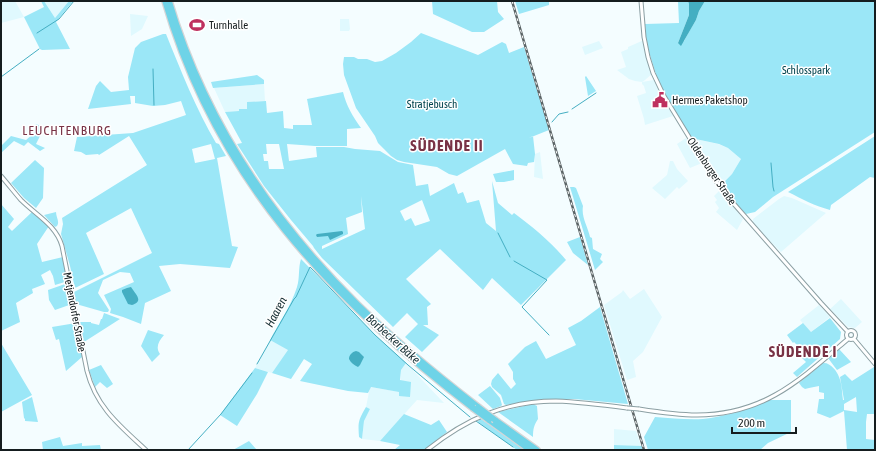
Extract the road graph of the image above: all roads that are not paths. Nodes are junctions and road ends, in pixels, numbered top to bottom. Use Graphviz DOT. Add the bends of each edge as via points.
graph roads {
  1 [pos="165,1"];
  2 [pos="169,1"];
  3 [pos="640,1"];
  4 [pos="1,176"];
  5 [pos="848,332"];
  6 [pos="848,339"];
  7 [pos="854,339"];
  8 [pos="875,364"];
  9 [pos="476,408"];
  10 [pos="492,420"];
  11 [pos="146,450"];
  12 [pos="427,450"];
  13 [pos="530,450"];
  14 [pos="537,450"];
  1 -- 9 [label="highway" via="184,57 208,111 235,161 275,218 324,276 367,319 427,372"];
  2 -- 9 [label="highway" via="198,82 212,110 239,158 279,216 328,274 364,311"];
  3 -- 5 [label="street, Oldenburger Straße" via="646,50 655,79 706,166 734,204"];
  4 -- 11 [label="street, Metjendorfer Straße" via="59,238 90,383 111,417"];
  5 -- 6 [label="street"];
  5 -- 7 [label="street" via="854,332"];
  6 -- 7 [label="street"];
  6 -- 12 [label="street, bridge" via="784,390 741,409 707,414 683,414 574,402 520,404 470,421"];
  7 -- 8 [label="street"];
  9 -- 10 [label="highway, bridge"];
  10 -- 13 [label="highway"];
  10 -- 14 [label="highway"];
}
